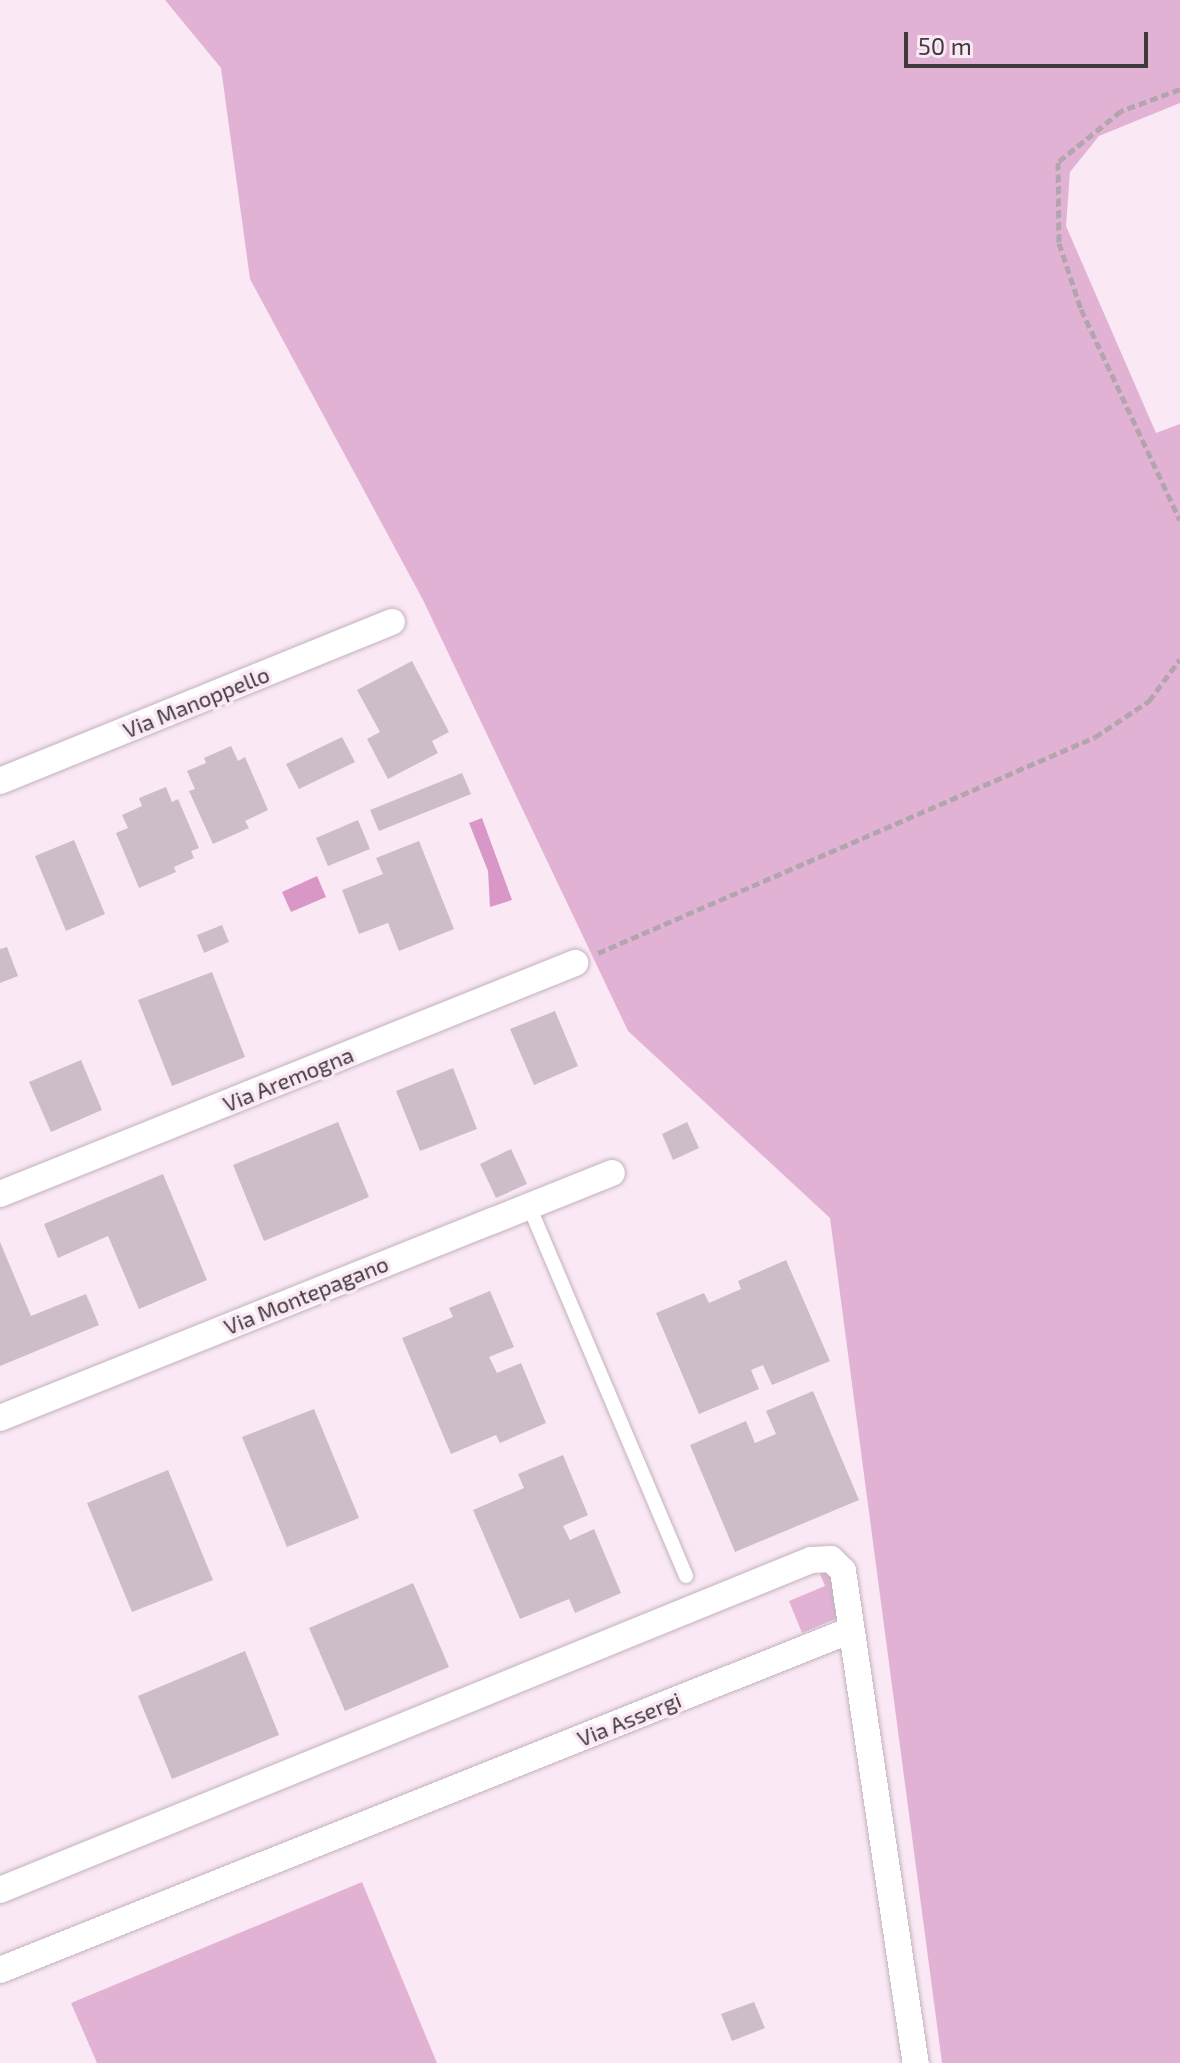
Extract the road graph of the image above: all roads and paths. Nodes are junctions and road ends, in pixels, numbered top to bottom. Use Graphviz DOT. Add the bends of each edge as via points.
graph roads {
  1 [pos="1180,89"];
  2 [pos="1180,520"];
  3 [pos="392,622"];
  4 [pos="1180,659"];
  5 [pos="0,781"];
  6 [pos="575,963"];
  7 [pos="612,1173"];
  8 [pos="0,1194"];
  9 [pos="529,1206"];
  10 [pos="0,1418"];
  11 [pos="686,1576"];
  12 [pos="851,1630"];
  13 [pos="0,1890"];
  14 [pos="0,1970"];
  15 [pos="916,2063"];
  1 -- 2 [label="path" via="1121,111 1058,162 1063,257 1081,309"];
  3 -- 5 [label="street, Via Manoppello"];
  4 -- 6 [label="path" via="1149,701 1095,737"];
  6 -- 8 [label="street, Via Aremogna"];
  7 -- 9 [label="street, Via Montepagano"];
  9 -- 10 [label="street, Via Montepagano"];
  9 -- 11 [label="lane"];
  12 -- 13 [label="street" via="843,1571 831,1559 811,1560"];
  12 -- 14 [label="street, Via Assergi"];
  12 -- 15 [label="street"];
}
